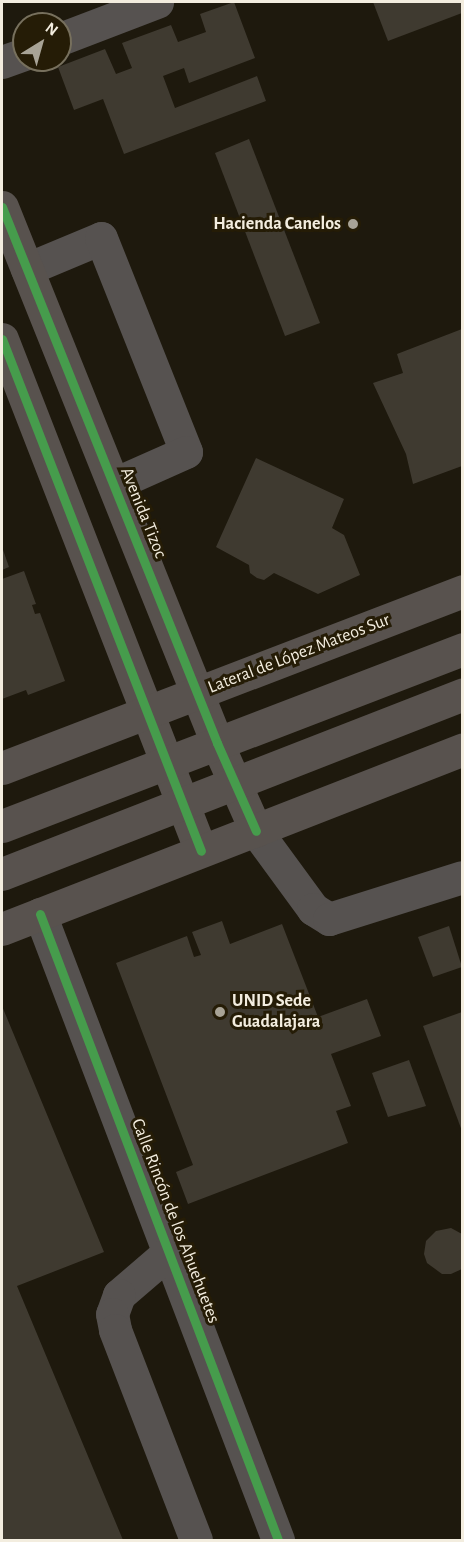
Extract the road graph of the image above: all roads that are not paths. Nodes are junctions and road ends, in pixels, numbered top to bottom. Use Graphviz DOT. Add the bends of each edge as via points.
graph roads {
  1 [pos="157,2"];
  2 [pos="72,34"];
  3 [pos="2,207"];
  4 [pos="27,270"];
  5 [pos="45,311"];
  6 [pos="2,330"];
  7 [pos="2,339"];
  8 [pos="114,484"];
  9 [pos="462,591"];
  10 [pos="462,648"];
  11 [pos="198,693"];
  12 [pos="462,695"];
  13 [pos="147,713"];
  14 [pos="217,743"];
  15 [pos="462,750"];
  16 [pos="167,763"];
  17 [pos="2,768"];
  18 [pos="235,783"];
  19 [pos="183,804"];
  20 [pos="2,826"];
  21 [pos="256,831"];
  22 [pos="201,851"];
  23 [pos="2,874"];
  24 [pos="462,877"];
  25 [pos="40,914"];
  26 [pos="2,929"];
  27 [pos="169,1252"];
  28 [pos="196,1540"];
  29 [pos="278,1540"];
  1 -- 2 [label="street"];
  3 -- 4 [label="main road, Avenida Tizoc"];
  4 -- 5 [label="main road, Avenida Tizoc"];
  4 -- 8 [label="street" via="101,238 186,452"];
  5 -- 6 [label="main road"];
  5 -- 8 [label="main road, Avenida Tizoc"];
  7 -- 13 [label="main road"];
  8 -- 11 [label="main road, Avenida Tizoc"];
  9 -- 11 [label="main road, Lateral de López Mateos Sur"];
  10 -- 14 [label="main road"];
  11 -- 13 [label="main road, Lateral de López Mateos Sur"];
  11 -- 14 [label="main road, Avenida Tizoc"];
  12 -- 18 [label="main road"];
  13 -- 16 [label="main road"];
  13 -- 17 [label="main road, Lateral de López Mateos Sur"];
  14 -- 16 [label="main road"];
  14 -- 18 [label="main road, Avenida Tizoc"];
  15 -- 21 [label="main road"];
  16 -- 19 [label="main road"];
  16 -- 20 [label="main road"];
  18 -- 19 [label="main road"];
  18 -- 21 [label="main road, Avenida Tizoc"];
  19 -- 22 [label="main road"];
  19 -- 23 [label="main road"];
  21 -- 22 [label="main road"];
  21 -- 24 [label="street" via="313,909 329,919"];
  22 -- 25 [label="main road"];
  25 -- 26 [label="main road"];
  25 -- 27 [label="street, Calle Rincón de los Ahuehuetes"];
  27 -- 28 [label="street" via="119,1294 112,1314"];
  27 -- 29 [label="street, Calle Rincón de los Ahuehuetes"];
}
